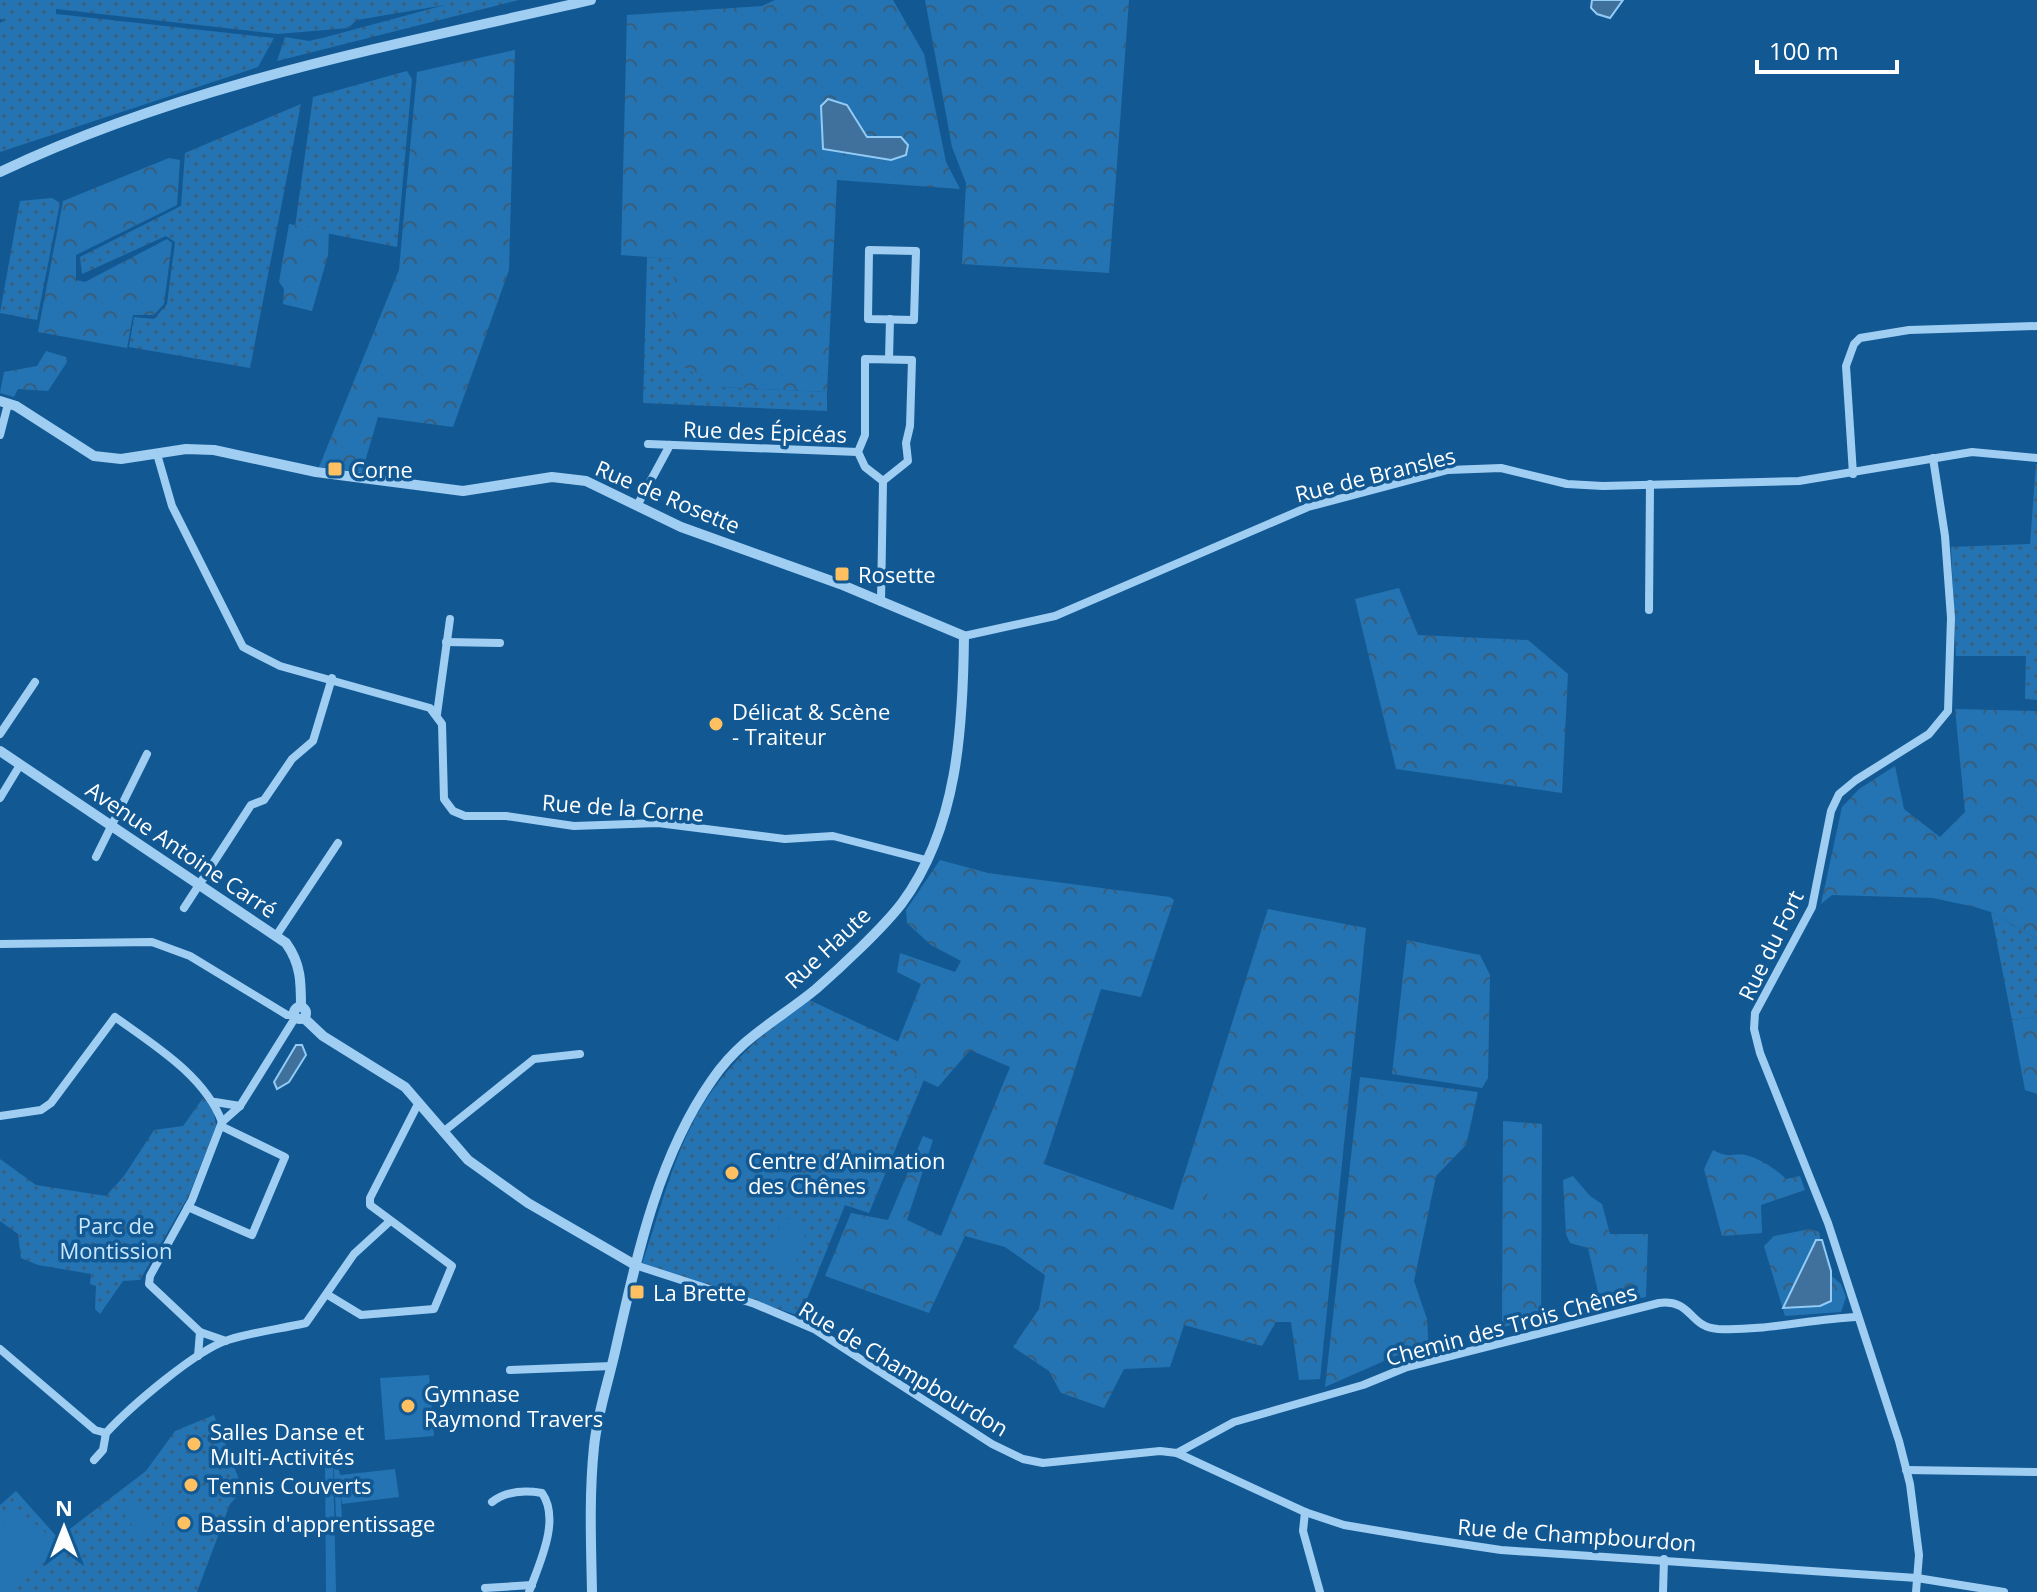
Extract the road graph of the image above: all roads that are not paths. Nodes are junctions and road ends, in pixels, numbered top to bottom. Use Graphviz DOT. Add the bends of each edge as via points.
graph roads {
  1 [pos="591,0"];
  2 [pos="0,172"];
  3 [pos="890,319"];
  4 [pos="2037,326"];
  5 [pos="889,359"];
  6 [pos="4,402"];
  7 [pos="0,435"];
  8 [pos="648,444"];
  9 [pos="670,445"];
  10 [pos="858,452"];
  11 [pos="157,454"];
  12 [pos="1933,458"];
  13 [pos="2037,458"];
  14 [pos="1853,474"];
  15 [pos="883,481"];
  16 [pos="1650,484"];
  17 [pos="638,504"];
  18 [pos="881,602"];
  19 [pos="1649,610"];
  20 [pos="450,619"];
  21 [pos="964,636"];
  22 [pos="446,642"];
  23 [pos="500,643"];
  24 [pos="332,678"];
  25 [pos="35,682"];
  26 [pos="437,714"];
  27 [pos="0,734"];
  28 [pos="0,751"];
  29 [pos="147,754"];
  30 [pos="20,765"];
  31 [pos="0,798"];
  32 [pos="112,827"];
  33 [pos="338,843"];
  34 [pos="96,857"];
  35 [pos="926,860"];
  36 [pos="199,885"];
  37 [pos="184,908"];
  38 [pos="276,936"];
  39 [pos="0,944"];
  40 [pos="298,1014"];
  41 [pos="580,1054"];
  42 [pos="215,1102"];
  43 [pos="419,1102"];
  44 [pos="240,1106"];
  45 [pos="0,1116"];
  46 [pos="222,1124"];
  47 [pos="443,1132"];
  48 [pos="188,1207"];
  49 [pos="389,1222"];
  50 [pos="635,1265"];
  51 [pos="328,1295"];
  52 [pos="1857,1317"];
  53 [pos="200,1332"];
  54 [pos="226,1341"];
  55 [pos="0,1349"];
  56 [pos="198,1356"];
  57 [pos="612,1366"];
  58 [pos="510,1370"];
  59 [pos="106,1433"];
  60 [pos="1177,1453"];
  61 [pos="94,1460"];
  62 [pos="1906,1470"];
  63 [pos="2037,1472"];
  64 [pos="492,1502"];
  65 [pos="1305,1512"];
  66 [pos="1664,1559"];
  67 [pos="1917,1578"];
  68 [pos="485,1588"];
  69 [pos="531,1588"];
  70 [pos="592,1592"];
  71 [pos="1320,1592"];
  72 [pos="1663,1592"];
  73 [pos="1916,1592"];
  74 [pos="2004,1592"];
  1 -- 2 [label="street" via="231,85 107,126"];
  3 -- 3 [label="street" via="914,320 916,251 869,250 868,319"];
  3 -- 5 [label="street"];
  4 -- 14 [label="street" via="1909,330 1860,338 1846,366"];
  5 -- 10 [label="street, Rue des Épicéas" via="865,359 865,435"];
  5 -- 15 [label="street" via="912,360 909,455 903,468"];
  6 -- 7 [label="street"];
  6 -- 11 [label="street, Rue de Rosette" via="94,456"];
  8 -- 9 [label="street, Rue des Épicéas"];
  9 -- 10 [label="street, Rue des Épicéas"];
  9 -- 17 [label="street, Rue des Épicéas"];
  10 -- 15 [label="street, Rue des Épicéas" via="865,467"];
  11 -- 17 [label="street, Rue de Rosette" via="186,449 231,452 316,472 441,490 552,477 607,489"];
  11 -- 24 [label="street" via="172,506 243,647 280,666"];
  12 -- 13 [label="street, Rue de Bransles" via="1992,452"];
  12 -- 14 [label="street, Rue de Bransles"];
  12 -- 52 [label="street, Rue du Fort" via="1951,618 1948,711 1929,734 1839,794 1812,907 1755,1013 1760,1053 1828,1223"];
  14 -- 16 [label="street, Rue de Bransles" via="1799,481"];
  15 -- 18 [label="street"];
  16 -- 19 [label="street"];
  16 -- 21 [label="street, Rue de Bransles" via="1567,484 1501,468 1448,470 1308,507 1055,616"];
  17 -- 18 [label="street, Rue de Rosette" via="681,527"];
  18 -- 21 [label="street, Rue de Rosette"];
  20 -- 22 [label="street, Rue de la Corne"];
  21 -- 35 [label="street, Rue Haute" via="957,765"];
  22 -- 23 [label="street"];
  22 -- 26 [label="street, Rue de la Corne"];
  24 -- 26 [label="street"];
  24 -- 36 [label="street" via="313,741 292,759 264,800 251,805"];
  25 -- 27 [label="street"];
  26 -- 35 [label="street, Rue de la Corne" via="442,724 444,799 465,816 574,826 658,823 785,839 833,836"];
  28 -- 30 [label="street, Avenue Antoine Carré"];
  29 -- 32 [label="street"];
  30 -- 31 [label="street"];
  30 -- 32 [label="street, Avenue Antoine Carré"];
  32 -- 34 [label="street"];
  32 -- 36 [label="street, Avenue Antoine Carré"];
  33 -- 38 [label="street"];
  35 -- 50 [label="street, Rue Haute" via="902,904 819,986 743,1041 712,1078 675,1142"];
  36 -- 37 [label="street"];
  36 -- 38 [label="street, Avenue Antoine Carré"];
  38 -- 40 [label="street, Avenue Antoine Carré" via="297,959"];
  39 -- 40 [label="street" via="152,942 190,956 287,1015"];
  40 -- 43 [label="street"];
  40 -- 44 [label="street"];
  41 -- 47 [label="street" via="534,1059"];
  42 -- 44 [label="street"];
  42 -- 45 [label="street" via="166,1053 115,1017 51,1103 41,1110"];
  42 -- 46 [label="street"];
  43 -- 47 [label="street"];
  43 -- 49 [label="street" via="370,1198 370,1205"];
  44 -- 46 [label="street"];
  46 -- 48 [label="street"];
  46 -- 48 [label="street" via="285,1157 252,1235"];
  47 -- 50 [label="street" via="468,1160 528,1203"];
  48 -- 53 [label="street" via="149,1284"];
  49 -- 51 [label="street" via="354,1254"];
  49 -- 51 [label="street" via="452,1266 434,1309 361,1315"];
  50 -- 57 [label="street, Rue Haute"];
  50 -- 60 [label="street, Rue de Champbourdon" via="814,1329 1023,1459 1058,1463 1140,1450"];
  51 -- 54 [label="street" via="306,1323"];
  52 -- 60 [label="street, Chemin des Trois Chênes" via="1717,1329 1699,1324 1675,1301 1659,1303 1407,1367 1234,1422"];
  52 -- 62 [label="street, Rue du Fort"];
  53 -- 54 [label="street"];
  53 -- 56 [label="street"];
  54 -- 56 [label="street"];
  55 -- 59 [label="street" via="95,1430"];
  56 -- 59 [label="street" via="132,1406"];
  57 -- 58 [label="street"];
  57 -- 70 [label="street, Rue Haute" via="594,1443"];
  59 -- 61 [label="street" via="103,1450"];
  60 -- 65 [label="street, Rue de Champbourdon"];
  62 -- 63 [label="street"];
  62 -- 67 [label="street, Rue du Fort" via="1919,1555"];
  64 -- 69 [label="street" via="502,1494 530,1491 542,1493 546,1500 549,1520"];
  65 -- 66 [label="street, Rue de Champbourdon" via="1344,1525 1501,1550"];
  65 -- 71 [label="street" via="1303,1531"];
  66 -- 67 [label="street, Rue de Champbourdon"];
  66 -- 72 [label="street"];
  67 -- 73 [label="street, Rue du Fort"];
  67 -- 74 [label="street, Rue de Champbourdon"];
  68 -- 69 [label="street"];
}
